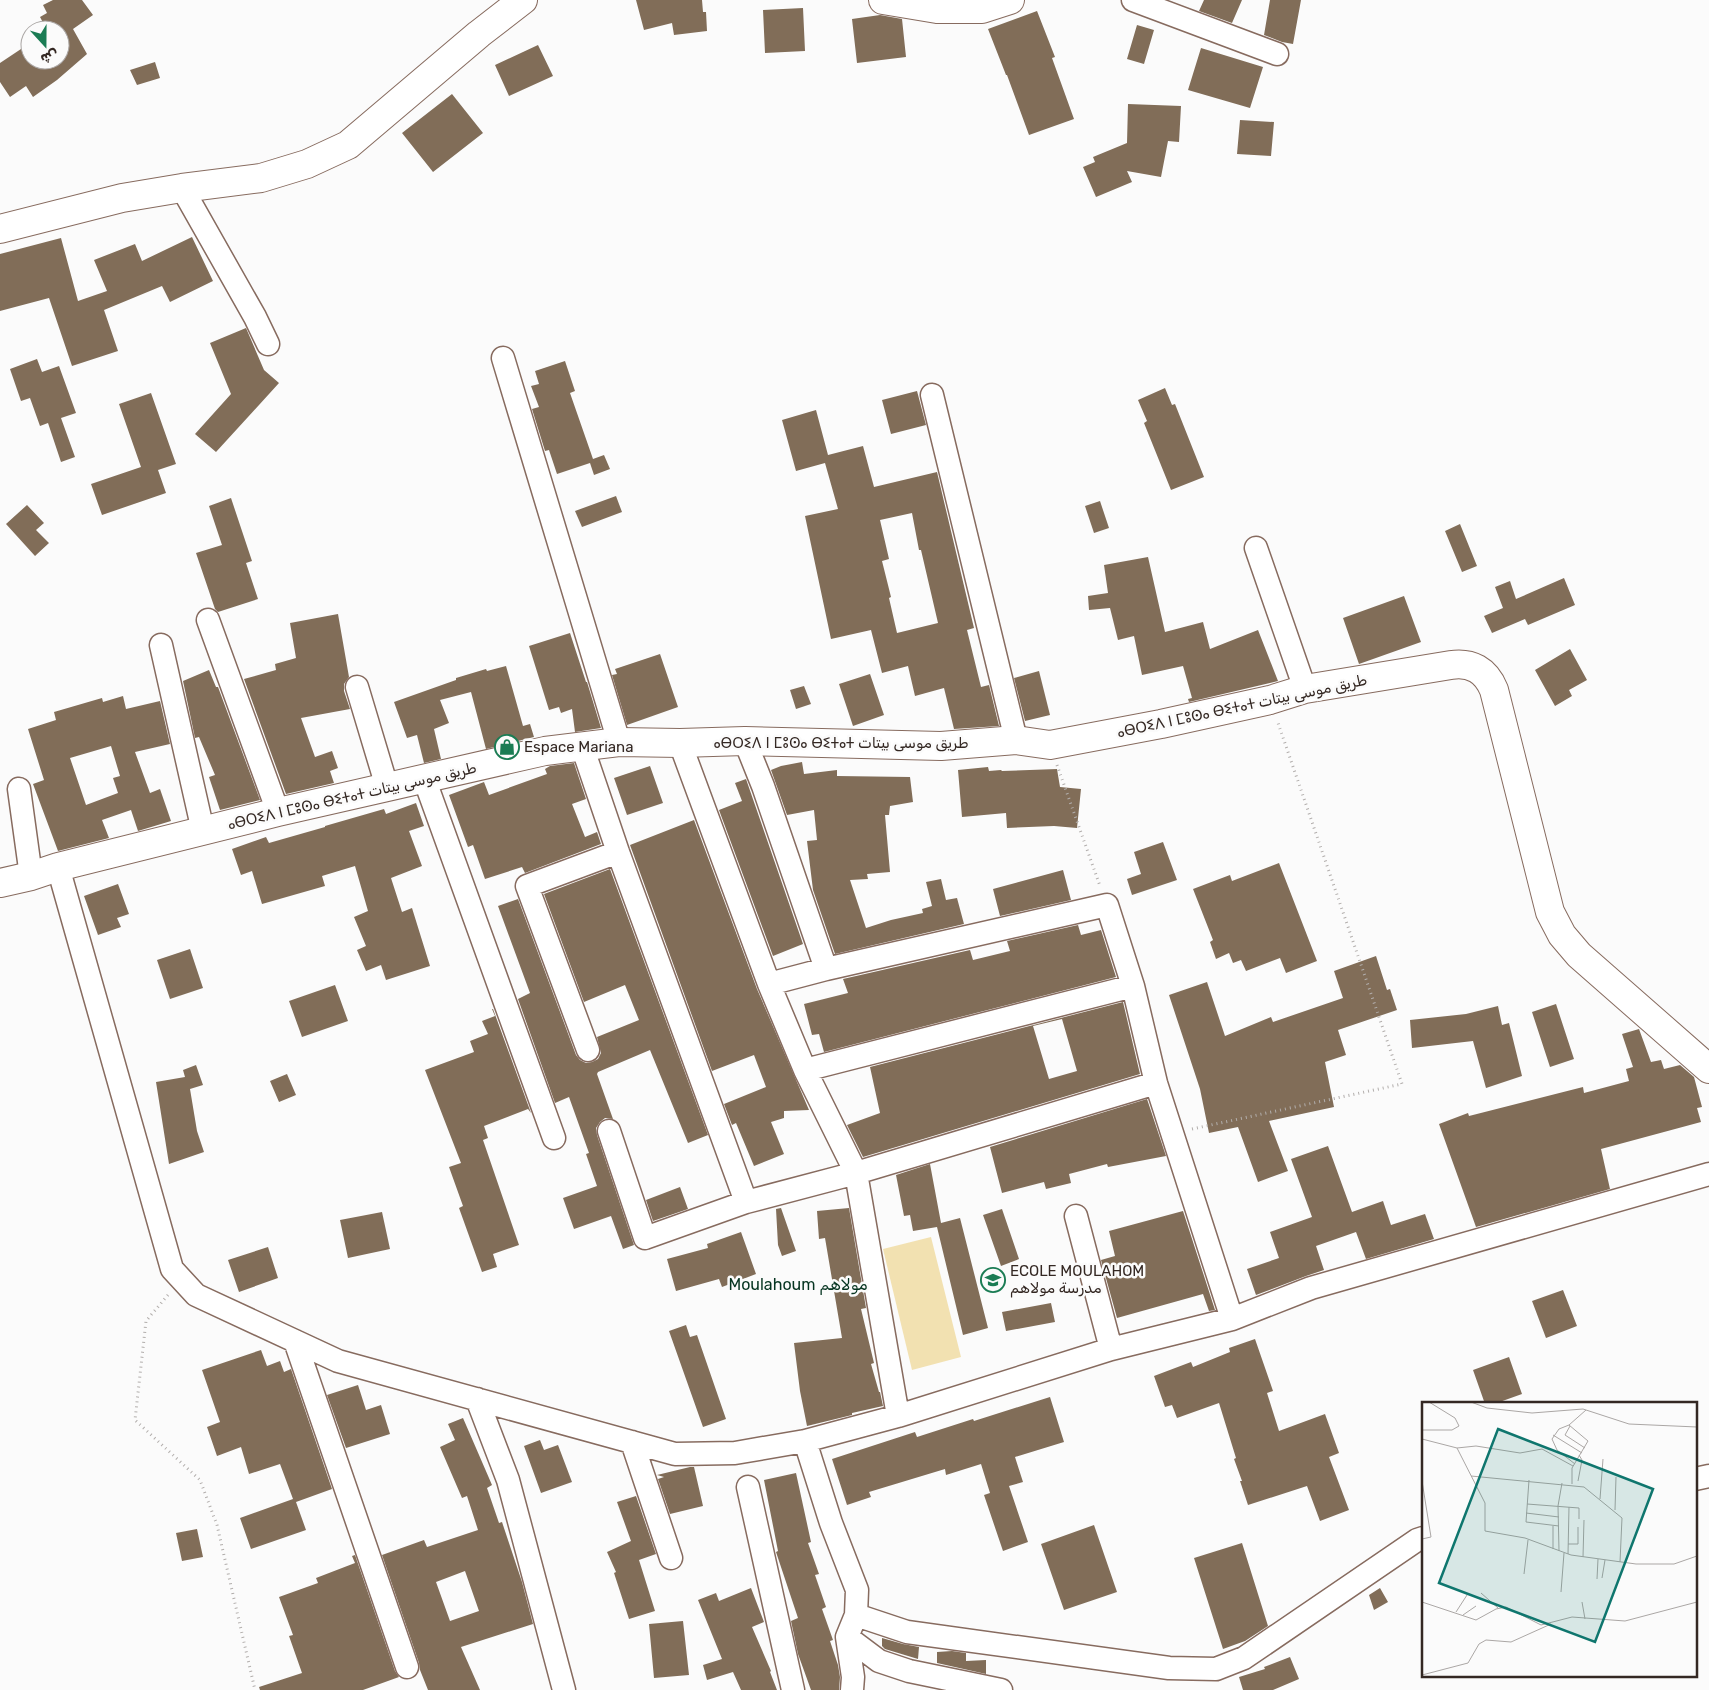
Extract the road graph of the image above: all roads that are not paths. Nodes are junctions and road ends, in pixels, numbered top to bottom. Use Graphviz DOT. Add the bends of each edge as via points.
graph roads {
  1 [pos="502,0"];
  2 [pos="523,0"];
  3 [pos="883,0"];
  4 [pos="1010,0"];
  5 [pos="1134,0"];
  6 [pos="479,34"];
  7 [pos="1276,54"];
  8 [pos="182,188"];
  9 [pos="0,229"];
  10 [pos="268,344"];
  11 [pos="504,358"];
  12 [pos="932,395"];
  13 [pos="1256,548"];
  14 [pos="208,620"];
  15 [pos="161,645"];
  16 [pos="357,687"];
  17 [pos="1305,689"];
  18 [pos="745,740"];
  19 [pos="1016,740"];
  20 [pos="619,742"];
  21 [pos="680,743"];
  22 [pos="582,746"];
  23 [pos="424,778"];
  24 [pos="387,787"];
  25 [pos="19,789"];
  26 [pos="278,812"];
  27 [pos="203,831"];
  28 [pos="618,852"];
  29 [pos="58,867"];
  30 [pos="31,876"];
  31 [pos="0,883"];
  32 [pos="826,969"];
  33 [pos="769,984"];
  34 [pos="1133,986"];
  35 [pos="588,1050"];
  36 [pos="1709,1069"];
  37 [pos="805,1070"];
  38 [pos="1156,1083"];
  39 [pos="609,1131"];
  40 [pos="554,1138"];
  41 [pos="856,1173"];
  42 [pos="1709,1174"];
  43 [pos="746,1202"];
  44 [pos="1076,1216"];
  45 [pos="1232,1319"];
  46 [pos="295,1340"];
  47 [pos="1111,1350"];
  48 [pos="477,1399"];
  49 [pos="898,1416"];
  50 [pos="805,1441"];
  51 [pos="632,1442"];
  52 [pos="1709,1476"];
  53 [pos="1696,1479"];
  54 [pos="748,1486"];
  55 [pos="1422,1539"];
  56 [pos="671,1558"];
  57 [pos="856,1615"];
  58 [pos="847,1637"];
  59 [pos="407,1667"];
  60 [pos="564,1690"];
  61 [pos="793,1690"];
  62 [pos="852,1690"];
  63 [pos="1001,1690"];
  1 -- 6 [label="street"];
  2 -- 6 [label="street"];
  3 -- 4 [label="street" via="937,9 982,9"];
  5 -- 7 [label="street"];
  6 -- 8 [label="street" via="348,145 307,164 261,178"];
  8 -- 9 [label="street" via="122,198"];
  8 -- 10 [label="street"];
  11 -- 20 [label="street"];
  12 -- 19 [label="street"];
  13 -- 17 [label="street"];
  14 -- 26 [label="street"];
  15 -- 27 [label="street"];
  16 -- 24 [label="street"];
  17 -- 19 [label="street, ⴰⴱⵔⵉⴷ ⵏ ⵎⵓⵙⴰ ⴱⵉⵜⴰⵜ طريق موسى بيتات" via="1161,724 1050,745"];
  17 -- 36 [label="street, ⴰⴱⵔⵉⴷ ⵏ ⵎⵓⵙⴰ ⴱⵉⵜⴰⵜ طريق موسى بيتات" via="1459,664 1474,667 1486,676 1494,690 1550,912 1562,935 1579,955"];
  18 -- 19 [label="street, ⴰⴱⵔⵉⴷ ⵏ ⵎⵓⵙⴰ ⴱⵉⵜⴰⵜ طريق موسى بيتات" via="941,746"];
  18 -- 21 [label="street, ⴰⴱⵔⵉⴷ ⵏ ⵎⵓⵙⴰ ⴱⵉⵜⴰⵜ طريق موسى بيتات"];
  18 -- 32 [label="street"];
  20 -- 21 [label="street, ⴰⴱⵔⵉⴷ ⵏ ⵎⵓⵙⴰ ⴱⵉⵜⴰⵜ طريق موسى بيتات"];
  20 -- 22 [label="street, ⴰⴱⵔⵉⴷ ⵏ ⵎⵓⵙⴰ ⴱⵉⵜⴰⵜ طريق موسى بيتات"];
  21 -- 33 [label="street"];
  22 -- 23 [label="street, ⴰⴱⵔⵉⴷ ⵏ ⵎⵓⵙⴰ ⴱⵉⵜⴰⵜ طريق موسى بيتات"];
  22 -- 28 [label="street"];
  23 -- 24 [label="street, ⴰⴱⵔⵉⴷ ⵏ ⵎⵓⵙⴰ ⴱⵉⵜⴰⵜ طريق موسى بيتات"];
  23 -- 40 [label="street"];
  24 -- 26 [label="street, ⴰⴱⵔⵉⴷ ⵏ ⵎⵓⵙⴰ ⴱⵉⵜⴰⵜ طريق موسى بيتات"];
  25 -- 30 [label="street"];
  26 -- 27 [label="street, ⴰⴱⵔⵉⴷ ⵏ ⵎⵓⵙⴰ ⴱⵉⵜⴰⵜ طريق موسى بيتات"];
  27 -- 29 [label="street, ⴰⴱⵔⵉⴷ ⵏ ⵎⵓⵙⴰ ⴱⵉⵜⴰⵜ طريق موسى بيتات"];
  28 -- 35 [label="street" via="527,886"];
  28 -- 43 [label="street"];
  29 -- 30 [label="street, ⴰⴱⵔⵉⴷ ⵏ ⵎⵓⵙⴰ ⴱⵉⵜⴰⵜ طريق موسى بيتات"];
  29 -- 46 [label="street" via="172,1269 196,1294"];
  30 -- 31 [label="street, ⴰⴱⵔⵉⴷ ⵏ ⵎⵓⵙⴰ ⴱⵉⵜⴰⵜ طريق موسى بيتات"];
  32 -- 33 [label="street"];
  32 -- 34 [label="street" via="1108,906"];
  33 -- 37 [label="street"];
  34 -- 37 [label="street"];
  34 -- 38 [label="street"];
  37 -- 41 [label="street"];
  38 -- 41 [label="street"];
  38 -- 45 [label="street"];
  39 -- 43 [label="street" via="645,1238"];
  41 -- 43 [label="street"];
  41 -- 49 [label="street"];
  42 -- 45 [label="street" via="1311,1288"];
  44 -- 47 [label="street"];
  45 -- 47 [label="street"];
  46 -- 48 [label="street" via="338,1361"];
  46 -- 59 [label="street"];
  47 -- 49 [label="street"];
  48 -- 51 [label="street"];
  48 -- 60 [label="street" via="508,1480"];
  49 -- 50 [label="street"];
  50 -- 51 [label="street" via="735,1453 675,1454"];
  50 -- 57 [label="street" via="857,1590"];
  51 -- 56 [label="street"];
  52 -- 53 [label="street"];
  54 -- 61 [label="street"];
  55 -- 57 [label="street" via="1244,1658 1216,1669 1169,1668 907,1632"];
  57 -- 58 [label="street"];
  58 -- 62 [label="street"];
  58 -- 63 [label="street" via="879,1661 909,1671"];
}
